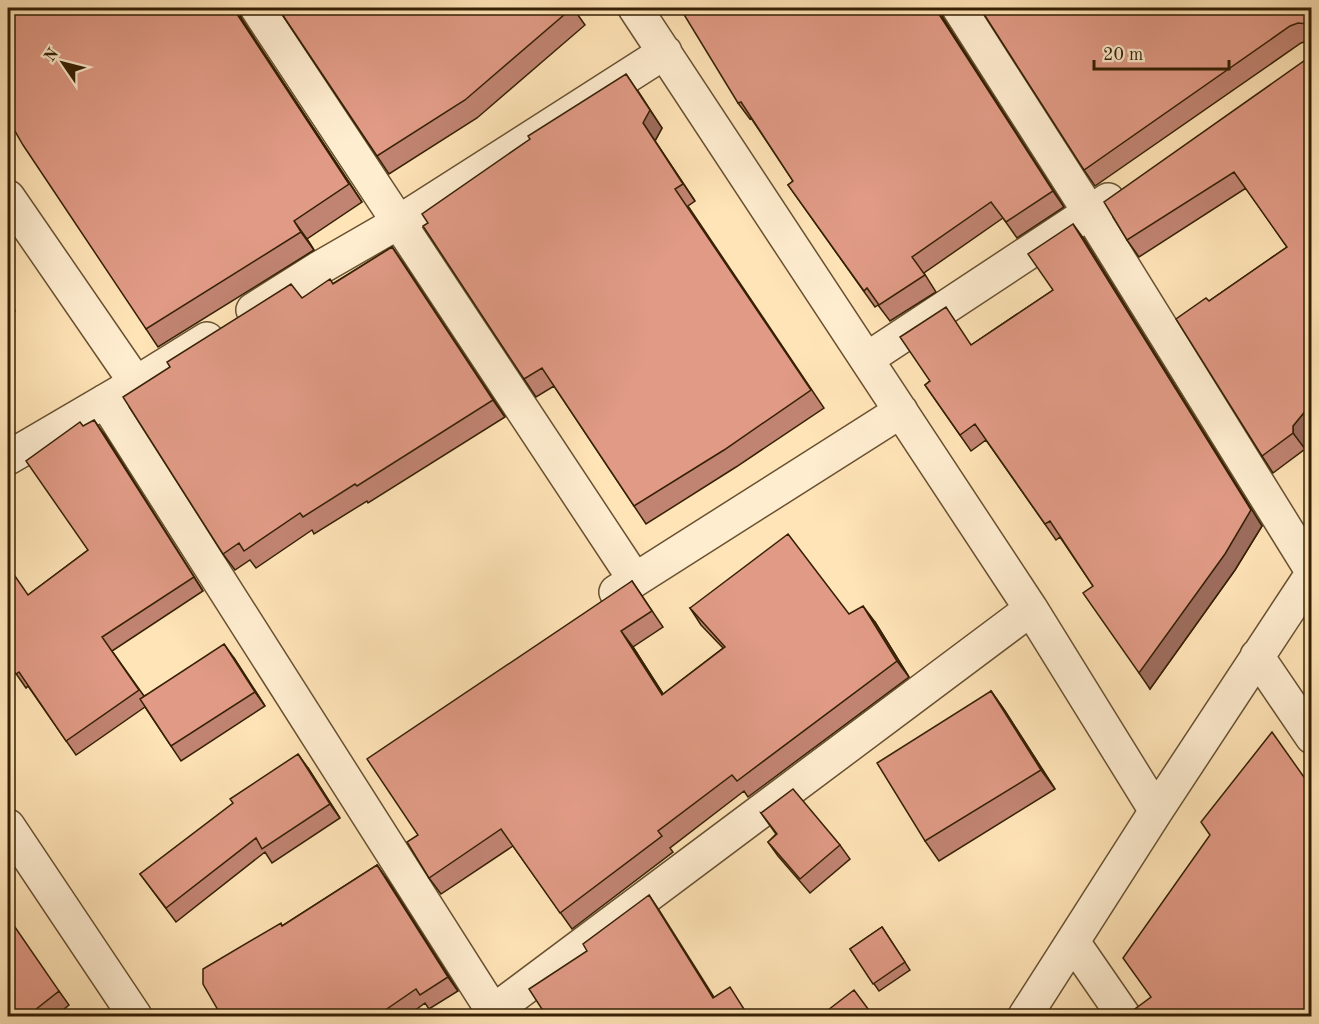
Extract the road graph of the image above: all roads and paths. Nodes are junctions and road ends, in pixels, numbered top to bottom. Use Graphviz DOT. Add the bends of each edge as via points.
graph roads {
  1 [pos="257,8"];
  2 [pos="635,8"];
  3 [pos="959,8"];
  4 [pos="665,52"];
  5 [pos="1128,186"];
  6 [pos="8,197"];
  7 [pos="1090,213"];
  8 [pos="399,222"];
  9 [pos="867,359"];
  10 [pos="136,383"];
  11 [pos="105,401"];
  12 [pos="901,411"];
  13 [pos="8,458"];
  14 [pos="1311,573"];
  15 [pos="635,580"];
  16 [pos="1031,609"];
  17 [pos="588,611"];
  18 [pos="1257,656"];
  19 [pos="1311,737"];
  20 [pos="1156,811"];
  21 [pos="8,825"];
  22 [pos="1073,942"];
  23 [pos="492,1015"];
  24 [pos="135,1017"];
  25 [pos="1025,1017"];
  26 [pos="1125,1017"];
  1 -- 8 [label="street"];
  2 -- 4 [label="street"];
  3 -- 7 [label="street"];
  4 -- 8 [label="street"];
  4 -- 9 [label="street"];
  5 -- 7 [label="street"];
  6 -- 10 [label="street"];
  7 -- 9 [label="street"];
  7 -- 14 [label="street"];
  8 -- 10 [label="street"];
  8 -- 15 [label="street"];
  9 -- 12 [label="street"];
  10 -- 11 [label="street"];
  11 -- 13 [label="street"];
  11 -- 23 [label="street" via="354,769"];
  12 -- 15 [label="street"];
  12 -- 16 [label="street"];
  14 -- 18 [label="street"];
  15 -- 17 [label="street"];
  16 -- 20 [label="street"];
  16 -- 23 [label="street"];
  18 -- 19 [label="street"];
  18 -- 20 [label="street"];
  20 -- 22 [label="street"];
  21 -- 24 [label="street"];
  22 -- 25 [label="street"];
  22 -- 26 [label="street"];
}
